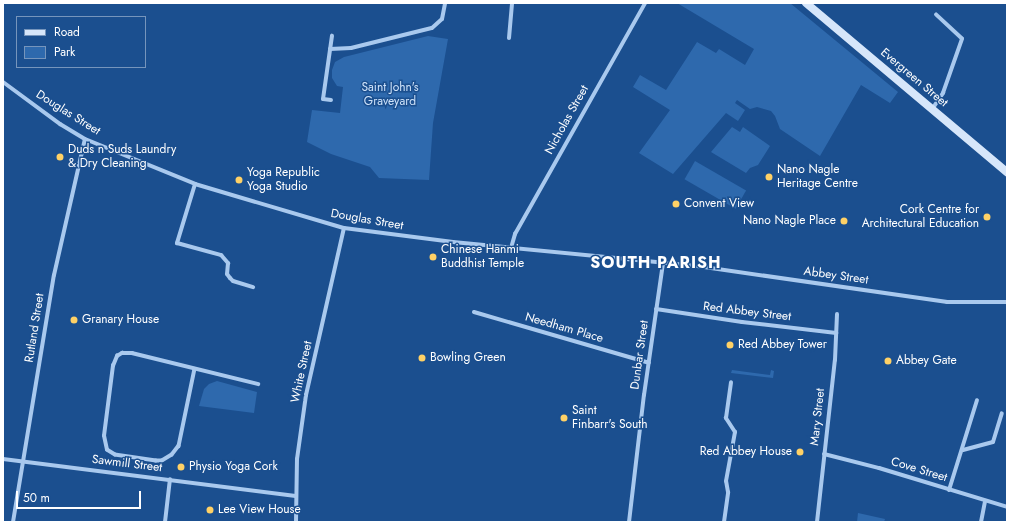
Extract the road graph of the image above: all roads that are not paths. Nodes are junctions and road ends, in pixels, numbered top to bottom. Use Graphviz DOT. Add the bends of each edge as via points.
graph roads {
  1 [pos="445,3"];
  2 [pos="512,3"];
  3 [pos="645,3"];
  4 [pos="806,3"];
  5 [pos="936,15"];
  6 [pos="332,36"];
  7 [pos="509,38"];
  8 [pos="330,49"];
  9 [pos="3,82"];
  10 [pos="331,100"];
  11 [pos="932,110"];
  12 [pos="85,139"];
  13 [pos="1007,172"];
  14 [pos="195,184"];
  15 [pos="344,228"];
  16 [pos="511,248"];
  17 [pos="663,263"];
  18 [pos="254,287"];
  19 [pos="1007,302"];
  20 [pos="656,309"];
  21 [pos="474,312"];
  22 [pos="837,314"];
  23 [pos="836,333"];
  24 [pos="649,362"];
  25 [pos="195,369"];
  26 [pos="731,382"];
  27 [pos="258,384"];
  28 [pos="977,400"];
  29 [pos="1002,412"];
  30 [pos="963,450"];
  31 [pos="824,454"];
  32 [pos="3,458"];
  33 [pos="24,461"];
  34 [pos="170,479"];
  35 [pos="949,490"];
  36 [pos="296,496"];
  37 [pos="985,502"];
  38 [pos="1007,507"];
  39 [pos="13,522"];
  40 [pos="165,522"];
  41 [pos="296,522"];
  42 [pos="629,522"];
  43 [pos="724,522"];
  44 [pos="817,522"];
  45 [pos="981,522"];
  1 -- 8 [label="street" via="442,18 432,28 351,48"];
  2 -- 7 [label="street"];
  3 -- 16 [label="street, Nicholas Street" via="515,234"];
  4 -- 11 [label="main road, Evergreen Street"];
  5 -- 11 [label="street" via="962,39 943,93"];
  6 -- 8 [label="street"];
  8 -- 10 [label="street" via="323,99"];
  9 -- 12 [label="street, Douglas Street"];
  11 -- 13 [label="main road, Evergreen Street"];
  12 -- 14 [label="street, Douglas Street"];
  12 -- 33 [label="street, Rutland Street" via="54,275"];
  14 -- 15 [label="street, Douglas Street"];
  14 -- 18 [label="street" via="177,243 221,255 228,264 227,274 233,281"];
  15 -- 16 [label="street, Douglas Street"];
  15 -- 36 [label="street, White Street" via="306,395 297,458"];
  16 -- 17 [label="street, Douglas Street"];
  17 -- 19 [label="street, Abbey Street" via="947,302"];
  17 -- 20 [label="street, Dunbar Street"];
  20 -- 23 [label="street, Red Abbey Street"];
  20 -- 24 [label="street, Dunbar Street"];
  21 -- 24 [label="street, Needham Place"];
  22 -- 23 [label="street, Mary Street"];
  23 -- 31 [label="street, Mary Street"];
  24 -- 42 [label="street, Dunbar Street"];
  25 -- 25 [label="street" via="132,353 117,356 113,366 104,436 107,450 115,455 156,461 162,461 172,455 179,446"];
  25 -- 27 [label="street"];
  26 -- 43 [label="street" via="726,418 735,432 726,481 728,492"];
  28 -- 30 [label="street"];
  29 -- 30 [label="street" via="993,442"];
  30 -- 35 [label="street"];
  31 -- 35 [label="street, Cove Street"];
  31 -- 44 [label="street, Mary Street"];
  32 -- 33 [label="street, Sawmill Street"];
  33 -- 34 [label="street, Sawmill Street"];
  33 -- 39 [label="street, Rutland Street"];
  34 -- 36 [label="street, Sawmill Street"];
  34 -- 40 [label="street"];
  35 -- 37 [label="street, Cove Street"];
  36 -- 41 [label="street, White Street"];
  37 -- 38 [label="street, Cove Street"];
  37 -- 45 [label="street"];
}
